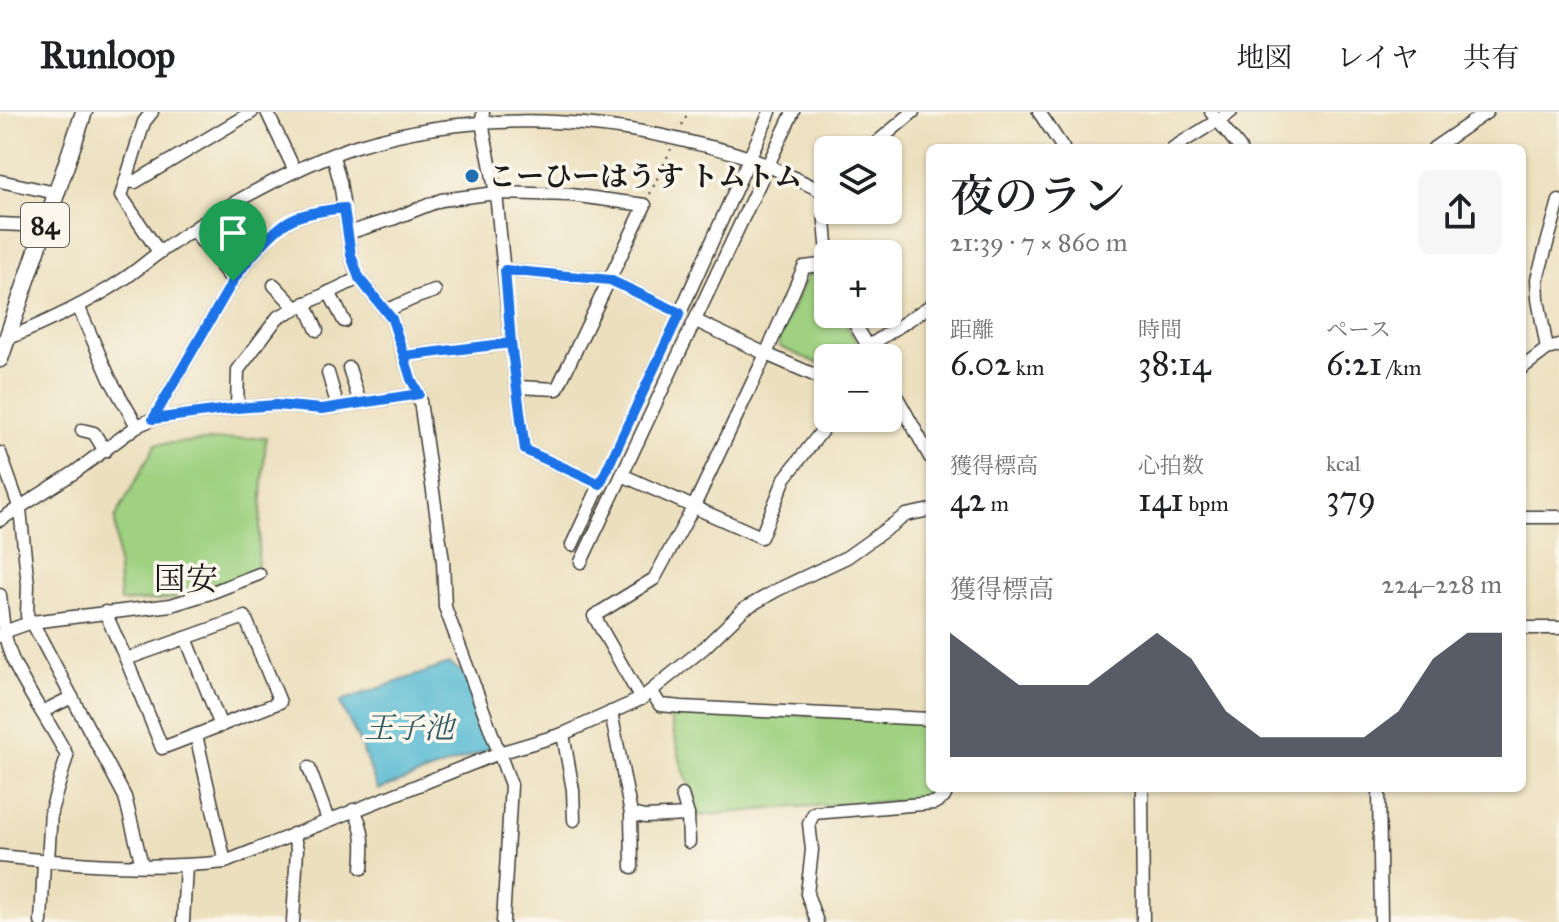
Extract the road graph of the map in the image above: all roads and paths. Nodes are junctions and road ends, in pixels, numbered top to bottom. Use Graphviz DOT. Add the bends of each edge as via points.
graph roads {
  1 [pos="84,112"];
  2 [pos="152,112"];
  3 [pos="252,112"];
  4 [pos="267,112"];
  5 [pos="688,112"];
  6 [pos="770,112"];
  7 [pos="793,112"];
  8 [pos="1039,112"];
  9 [pos="1231,112"];
  10 [pos="1487,112"];
  11 [pos="907,114"];
  12 [pos="1214,116"];
  13 [pos="482,118"];
  14 [pos="883,136"];
  15 [pos="676,139"];
  16 [pos="1060,144"];
  17 [pos="1178,144"];
  18 [pos="1237,144"];
  19 [pos="1440,144"];
  20 [pos="333,156"];
  21 [pos="748,158"];
  22 [pos="768,167"];
  23 [pos="295,171"];
  24 [pos="0,181"];
  25 [pos="126,181"];
  26 [pos="814,186"];
  27 [pos="56,193"];
  28 [pos="496,193"];
  29 [pos="1559,201"];
  30 [pos="645,205"];
  31 [pos="344,208"];
  32 [pos="0,224"];
  33 [pos="45,226"];
  34 [pos="193,230"];
  35 [pos="348,233"];
  36 [pos="159,252"];
  37 [pos="814,266"];
  38 [pos="505,270"];
  39 [pos="359,278"];
  40 [pos="610,280"];
  41 [pos="233,281"];
  42 [pos="274,285"];
  43 [pos="435,291"];
  44 [pos="329,292"];
  45 [pos="301,305"];
  46 [pos="78,306"];
  47 [pos="926,309"];
  48 [pos="385,311"];
  49 [pos="680,313"];
  50 [pos="344,321"];
  51 [pos="696,321"];
  52 [pos="317,330"];
  53 [pos="4,340"];
  54 [pos="511,343"];
  55 [pos="882,344"];
  56 [pos="1553,347"];
  57 [pos="766,354"];
  58 [pos="404,356"];
  59 [pos="0,359"];
  60 [pos="1526,365"];
  61 [pos="349,368"];
  62 [pos="328,373"];
  63 [pos="814,375"];
  64 [pos="517,387"];
  65 [pos="419,394"];
  66 [pos="360,403"];
  67 [pos="902,406"];
  68 [pos="338,407"];
  69 [pos="237,408"];
  70 [pos="153,419"];
  71 [pos="137,426"];
  72 [pos="82,430"];
  73 [pos="821,432"];
  74 [pos="926,450"];
  75 [pos="105,451"];
  76 [pos="0,453"];
  77 [pos="622,475"];
  78 [pos="600,484"];
  79 [pos="694,506"];
  80 [pos="20,509"];
  81 [pos="926,511"];
  82 [pos="1526,517"];
  83 [pos="1559,517"];
  84 [pos="0,520"];
  85 [pos="572,545"];
  86 [pos="581,562"];
  87 [pos="259,574"];
  88 [pos="0,595"];
  89 [pos="105,612"];
  90 [pos="32,622"];
  91 [pos="1526,628"];
  92 [pos="1559,628"];
  93 [pos="2,634"];
  94 [pos="186,638"];
  95 [pos="126,659"];
  96 [pos="646,696"];
  97 [pos="72,697"];
  98 [pos="42,712"];
  99 [pos="611,712"];
  100 [pos="926,719"];
  101 [pos="221,726"];
  102 [pos="563,734"];
  103 [pos="196,735"];
  104 [pos="499,753"];
  105 [pos="309,768"];
  106 [pos="946,792"];
  107 [pos="1142,792"];
  108 [pos="1379,792"];
  109 [pos="682,795"];
  110 [pos="353,810"];
  111 [pos="631,814"];
  112 [pos="688,815"];
  113 [pos="328,820"];
  114 [pos="574,820"];
  115 [pos="293,834"];
  116 [pos="689,842"];
  117 [pos="0,856"];
  118 [pos="46,861"];
  119 [pos="225,862"];
  120 [pos="142,865"];
  121 [pos="186,866"];
  122 [pos="632,867"];
  123 [pos="362,868"];
  124 [pos="41,922"];
  125 [pos="183,922"];
  126 [pos="293,922"];
  127 [pos="503,922"];
  128 [pos="817,922"];
  129 [pos="1143,922"];
  130 [pos="1381,922"];
  1 -- 27 [label="main road, 84"];
  2 -- 25 [label="street"];
  3 -- 25 [label="street" via="135,182"];
  4 -- 23 [label="street"];
  5 -- 15 [label="path"];
  6 -- 21 [label="street"];
  7 -- 22 [label="street"];
  8 -- 16 [label="street"];
  9 -- 12 [label="street"];
  10 -- 19 [label="street"];
  11 -- 14 [label="street"];
  12 -- 17 [label="street"];
  12 -- 18 [label="street"];
  13 -- 15 [label="street" via="570,122"];
  13 -- 20 [label="street" via="399,135"];
  13 -- 28 [label="street"];
  15 -- 21 [label="street"];
  15 -- 30 [label="path"];
  20 -- 23 [label="street"];
  20 -- 31 [label="street"];
  21 -- 22 [label="street"];
  21 -- 49 [label="street"];
  22 -- 26 [label="street"];
  22 -- 51 [label="street"];
  23 -- 34 [label="street"];
  24 -- 27 [label="street"];
  25 -- 36 [label="street" via="121,196"];
  27 -- 33 [label="main road, 84"];
  28 -- 30 [label="street" via="571,195"];
  28 -- 35 [label="street" via="441,200"];
  28 -- 38 [label="street"];
  29 -- 56 [label="street" via="1537,279"];
  30 -- 40 [label="street"];
  31 -- 35 [label="street"];
  31 -- 41 [label="street" via="291,219"];
  32 -- 33 [label="street"];
  33 -- 53 [label="main road, 84"];
  34 -- 36 [label="street"];
  34 -- 41 [label="street"];
  35 -- 39 [label="street"];
  36 -- 46 [label="street"];
  37 -- 57 [label="street" via="804,267"];
  38 -- 40 [label="street"];
  38 -- 54 [label="street"];
  39 -- 44 [label="street"];
  39 -- 48 [label="street"];
  40 -- 49 [label="street"];
  40 -- 64 [label="street" via="557,389"];
  41 -- 70 [label="street"];
  42 -- 45 [label="street"];
  43 -- 48 [label="street"];
  44 -- 45 [label="street"];
  44 -- 50 [label="street"];
  45 -- 52 [label="street"];
  45 -- 69 [label="street" via="278,317 238,370"];
  46 -- 53 [label="street"];
  46 -- 71 [label="street"];
  47 -- 55 [label="street"];
  48 -- 58 [label="street"];
  49 -- 78 [label="street"];
  51 -- 57 [label="street"];
  51 -- 77 [label="street"];
  53 -- 59 [label="main road, 84"];
  54 -- 58 [label="street"];
  54 -- 64 [label="street"];
  56 -- 60 [label="street"];
  57 -- 63 [label="street"];
  57 -- 79 [label="street"];
  58 -- 65 [label="street"];
  61 -- 66 [label="street"];
  62 -- 68 [label="street"];
  64 -- 78 [label="street" via="525,450"];
  65 -- 66 [label="street"];
  65 -- 104 [label="street" via="445,607"];
  66 -- 68 [label="street"];
  67 -- 74 [label="street"];
  68 -- 69 [label="street"];
  69 -- 70 [label="street"];
  70 -- 71 [label="street"];
  71 -- 75 [label="street"];
  72 -- 75 [label="street" via="94,433"];
  73 -- 79 [label="street" via="785,478 761,537"];
  75 -- 80 [label="street"];
  76 -- 80 [label="street"];
  77 -- 79 [label="street"];
  77 -- 86 [label="street"];
  78 -- 85 [label="street"];
  79 -- 96 [label="street" via="654,579 594,616"];
  80 -- 84 [label="street"];
  80 -- 90 [label="street" via="27,616"];
  81 -- 96 [label="street" via="906,515 847,557 744,609"];
  82 -- 83 [label="street"];
  87 -- 89 [label="street" via="171,605"];
  88 -- 93 [label="street"];
  89 -- 90 [label="street"];
  89 -- 95 [label="street"];
  90 -- 93 [label="street"];
  90 -- 97 [label="street"];
  91 -- 92 [label="street"];
  93 -- 98 [label="street"];
  94 -- 95 [label="street"];
  94 -- 101 [label="street"];
  94 -- 101 [label="street" via="245,617 280,702"];
  95 -- 103 [label="street" via="162,748"];
  96 -- 99 [label="street"];
  96 -- 100 [label="street" via="660,705 682,707"];
  97 -- 98 [label="street"];
  97 -- 120 [label="street" via="125,797"];
  98 -- 118 [label="street" via="67,756 51,811"];
  99 -- 102 [label="street"];
  99 -- 111 [label="street"];
  101 -- 103 [label="street"];
  102 -- 104 [label="street"];
  102 -- 114 [label="street"];
  103 -- 119 [label="street"];
  104 -- 110 [label="street"];
  104 -- 127 [label="street" via="511,785"];
  105 -- 113 [label="street"];
  106 -- 128 [label="street" via="934,803 814,813 809,823 807,894"];
  107 -- 129 [label="street"];
  108 -- 130 [label="street"];
  109 -- 112 [label="street"];
  110 -- 113 [label="street"];
  110 -- 123 [label="street" via="360,819"];
  111 -- 112 [label="street"];
  111 -- 122 [label="street"];
  112 -- 116 [label="street"];
  113 -- 115 [label="street"];
  115 -- 119 [label="street"];
  115 -- 126 [label="street"];
  117 -- 118 [label="street"];
  118 -- 120 [label="street"];
  118 -- 124 [label="street"];
  119 -- 121 [label="street"];
  120 -- 121 [label="street"];
  121 -- 125 [label="street"];
}
